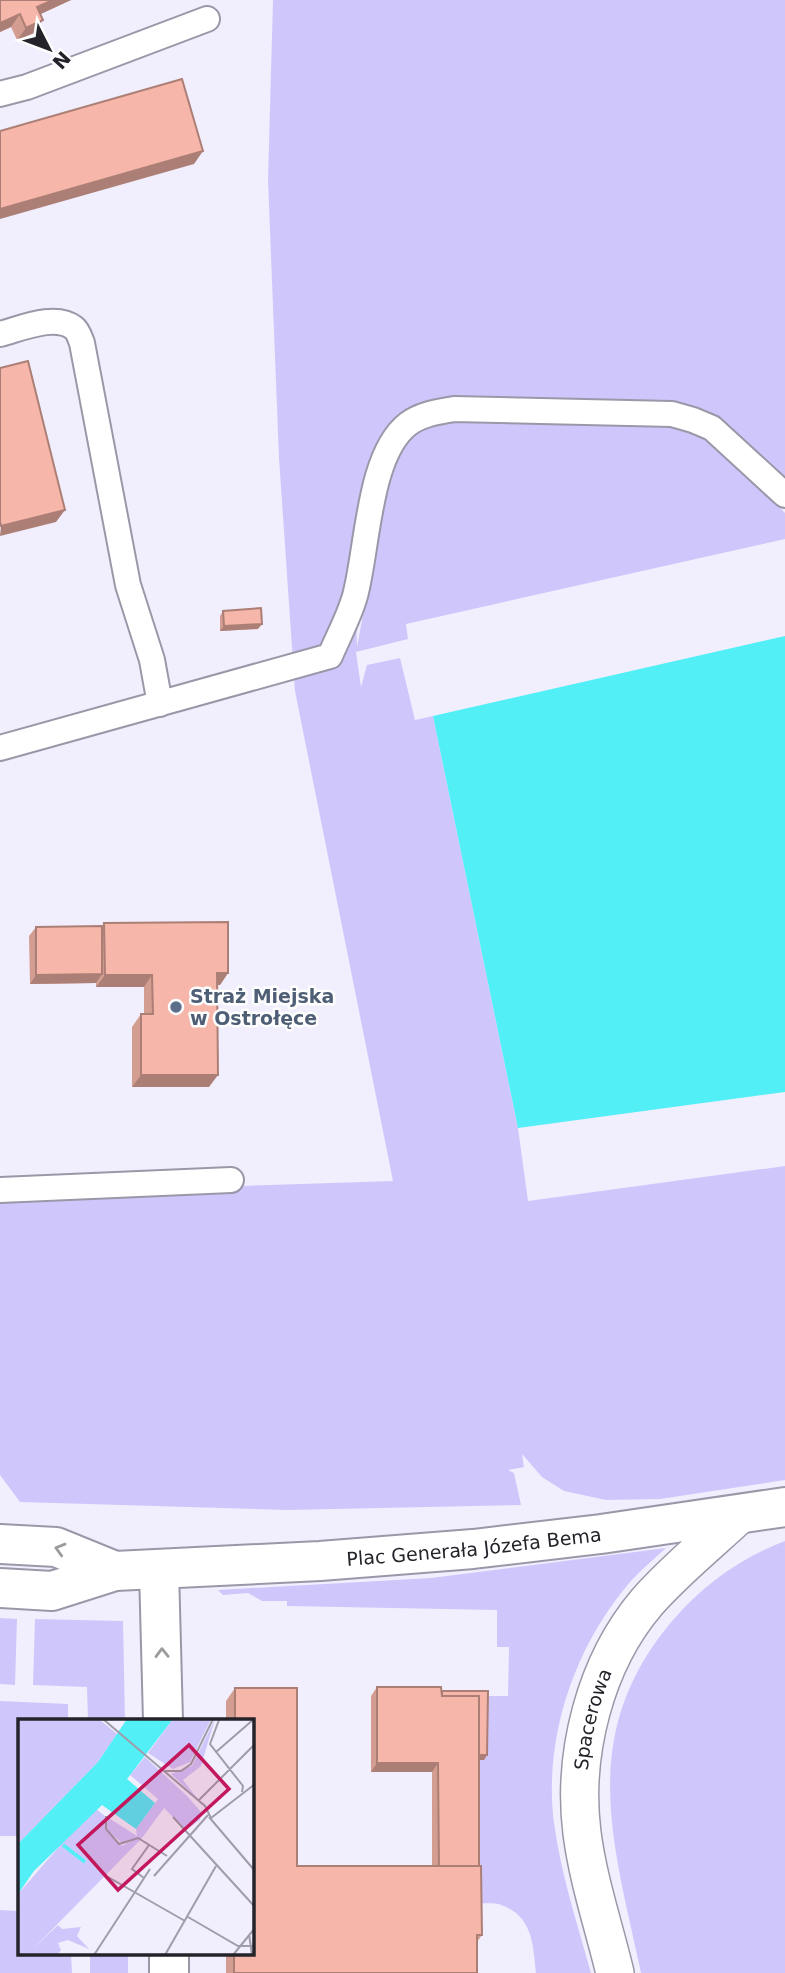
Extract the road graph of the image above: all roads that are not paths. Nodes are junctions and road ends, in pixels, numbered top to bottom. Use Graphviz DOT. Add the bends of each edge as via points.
graph roads {
  1 [pos="207,19"];
  2 [pos="0,94"];
  3 [pos="0,334"];
  4 [pos="785,495"];
  5 [pos="160,704"];
  6 [pos="0,748"];
  7 [pos="230,1180"];
  8 [pos="0,1190"];
  9 [pos="785,1507"];
  10 [pos="740,1514"];
  11 [pos="0,1544"];
  12 [pos="159,1570"];
  13 [pos="116,1571"];
  14 [pos="0,1588"];
  15 [pos="163,1719"];
  16 [pos="169,1955"];
  17 [pos="169,1973"];
  18 [pos="615,1973"];
  1 -- 2 [label="lane"];
  3 -- 5 [label="lane" via="62,322 76,329 128,585 152,660"];
  4 -- 5 [label="lane" via="712,428 672,414 430,413 409,423 392,441 382,463 355,597 330,656"];
  5 -- 6 [label="lane"];
  7 -- 8 [label="lane"];
  9 -- 10 [label="street, Plac Generała Józefa Bema"];
  10 -- 12 [label="street, Plac Generała Józefa Bema" via="473,1549"];
  10 -- 18 [label="street, Spacerowa" via="646,1604 606,1669 594,1703 579,1782 582,1832"];
  13 -- 11 [label="street, Plac Generała Józefa Bema, one-way" via="56,1546"];
  12 -- 13 [label="street, Plac Generała Józefa Bema"];
  15 -- 12 [label="street, one-way"];
  13 -- 14 [label="street, Plac Generała Józefa Bema" via="52,1591"];
  16 -- 17 [label="street"];
}
